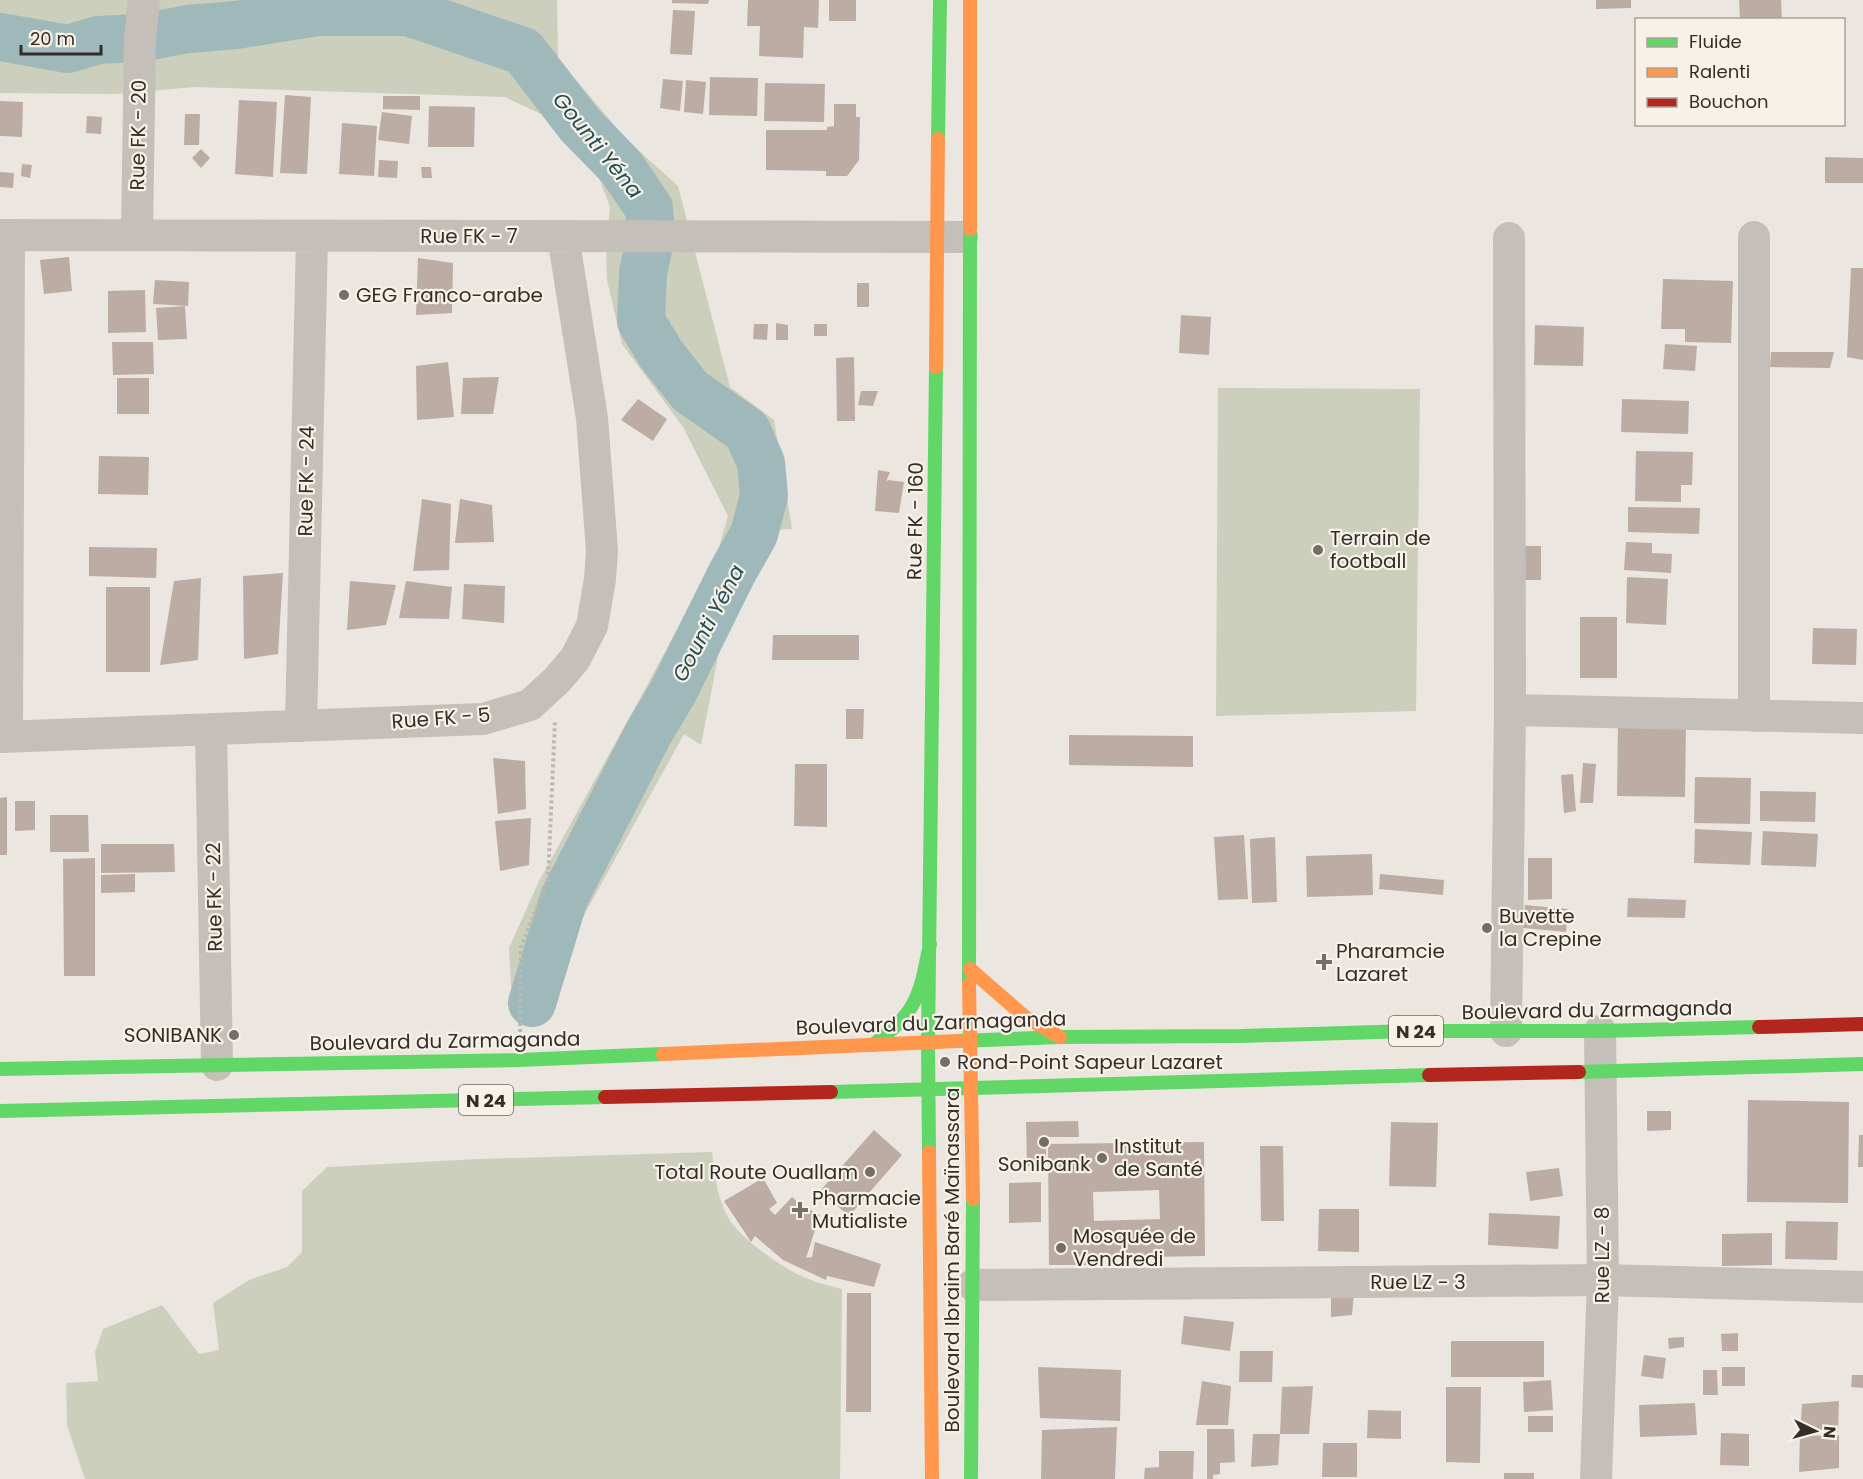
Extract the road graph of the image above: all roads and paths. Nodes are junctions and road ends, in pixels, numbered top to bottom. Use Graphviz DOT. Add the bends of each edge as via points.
graph roads {
  1 [pos="144,0"];
  2 [pos="940,0"];
  3 [pos="970,0"];
  4 [pos="4,235"];
  5 [pos="137,235"];
  6 [pos="312,236"];
  7 [pos="563,236"];
  8 [pos="938,236"];
  9 [pos="970,237"];
  10 [pos="1754,237"];
  11 [pos="1509,238"];
  12 [pos="557,680"];
  13 [pos="1510,710"];
  14 [pos="1754,716"];
  15 [pos="1863,718"];
  16 [pos="301,726"];
  17 [pos="211,729"];
  18 [pos="3,737"];
  19 [pos="930,944"];
  20 [pos="970,969"];
  21 [pos="1863,1024"];
  22 [pos="1506,1031"];
  23 [pos="1600,1031"];
  24 [pos="1060,1037"];
  25 [pos="969,1041"];
  26 [pos="928,1042"];
  27 [pos="873,1045"];
  28 [pos="519,1060"];
  29 [pos="1863,1064"];
  30 [pos="217,1065"];
  31 [pos="0,1069"];
  32 [pos="1600,1072"];
  33 [pos="930,1089"];
  34 [pos="972,1089"];
  35 [pos="0,1112"];
  36 [pos="1603,1280"];
  37 [pos="973,1285"];
  38 [pos="1863,1287"];
  39 [pos="932,1479"];
  40 [pos="971,1479"];
  41 [pos="1596,1479"];
  1 -- 5 [label="street, Rue FK - 20"];
  2 -- 8 [label="main road, Rue FK - 160"];
  3 -- 9 [label="main road"];
  4 -- 5 [label="street, Rue FK - 7"];
  4 -- 18 [label="street"];
  5 -- 6 [label="street, Rue FK - 7"];
  6 -- 7 [label="street, Rue FK - 7"];
  6 -- 16 [label="street, Rue FK - 24"];
  7 -- 8 [label="street, Rue FK - 7"];
  7 -- 12 [label="street, Rue FK - 5" via="592,418 602,551 592,626 575,660"];
  8 -- 9 [label="street, Rue FK - 7"];
  8 -- 19 [label="main road, Rue FK - 160"];
  9 -- 20 [label="main road"];
  10 -- 14 [label="street"];
  11 -- 13 [label="street"];
  12 -- 16 [label="street, Rue FK - 5" via="530,705 483,719"];
  12 -- 28 [label="path" via="548,880 521,947"];
  13 -- 14 [label="street"];
  13 -- 22 [label="street"];
  14 -- 15 [label="street"];
  16 -- 17 [label="street, Rue FK - 5"];
  17 -- 18 [label="street, Rue FK - 5"];
  17 -- 30 [label="street, Rue FK - 22"];
  19 -- 26 [label="main road, Rue FK - 160"];
  19 -- 27 [label="main road" via="919,991 909,1012"];
  20 -- 24 [label="main road" via="1025,1017"];
  20 -- 25 [label="main road"];
  21 -- 23 [label="main road, Boulevard du Zarmaganda / N 24"];
  22 -- 23 [label="main road, Boulevard du Zarmaganda / N 24"];
  22 -- 24 [label="main road, Boulevard du Zarmaganda / N 24"];
  23 -- 32 [label="street, Rue LZ - 8"];
  24 -- 25 [label="main road, Boulevard du Zarmaganda / N 24"];
  25 -- 26 [label="main road, Boulevard du Zarmaganda / N 24"];
  25 -- 34 [label="main road, Boulevard Ibraim Baré Maïnassara"];
  26 -- 27 [label="main road, Boulevard du Zarmaganda / N 24"];
  26 -- 33 [label="main road, Boulevard Ibraim Baré Maïnassara"];
  27 -- 28 [label="main road, Boulevard du Zarmaganda / N 24"];
  28 -- 30 [label="main road, Boulevard du Zarmaganda / N 24"];
  29 -- 32 [label="main road, N 24"];
  30 -- 31 [label="main road, Boulevard du Zarmaganda / N 24"];
  32 -- 34 [label="main road, N 24"];
  32 -- 36 [label="street, Rue LZ - 8"];
  33 -- 34 [label="main road, N 24"];
  33 -- 35 [label="main road, N 24"];
  33 -- 39 [label="main road, Boulevard Ibraim Baré Maïnassara"];
  34 -- 37 [label="main road, Boulevard Ibraim Baré Maïnassara"];
  36 -- 37 [label="street, Rue LZ - 3"];
  36 -- 38 [label="street, Rue LZ - 3"];
  36 -- 41 [label="street, Rue LZ - 8"];
  37 -- 40 [label="main road, Boulevard Ibraim Baré Maïnassara"];
}
